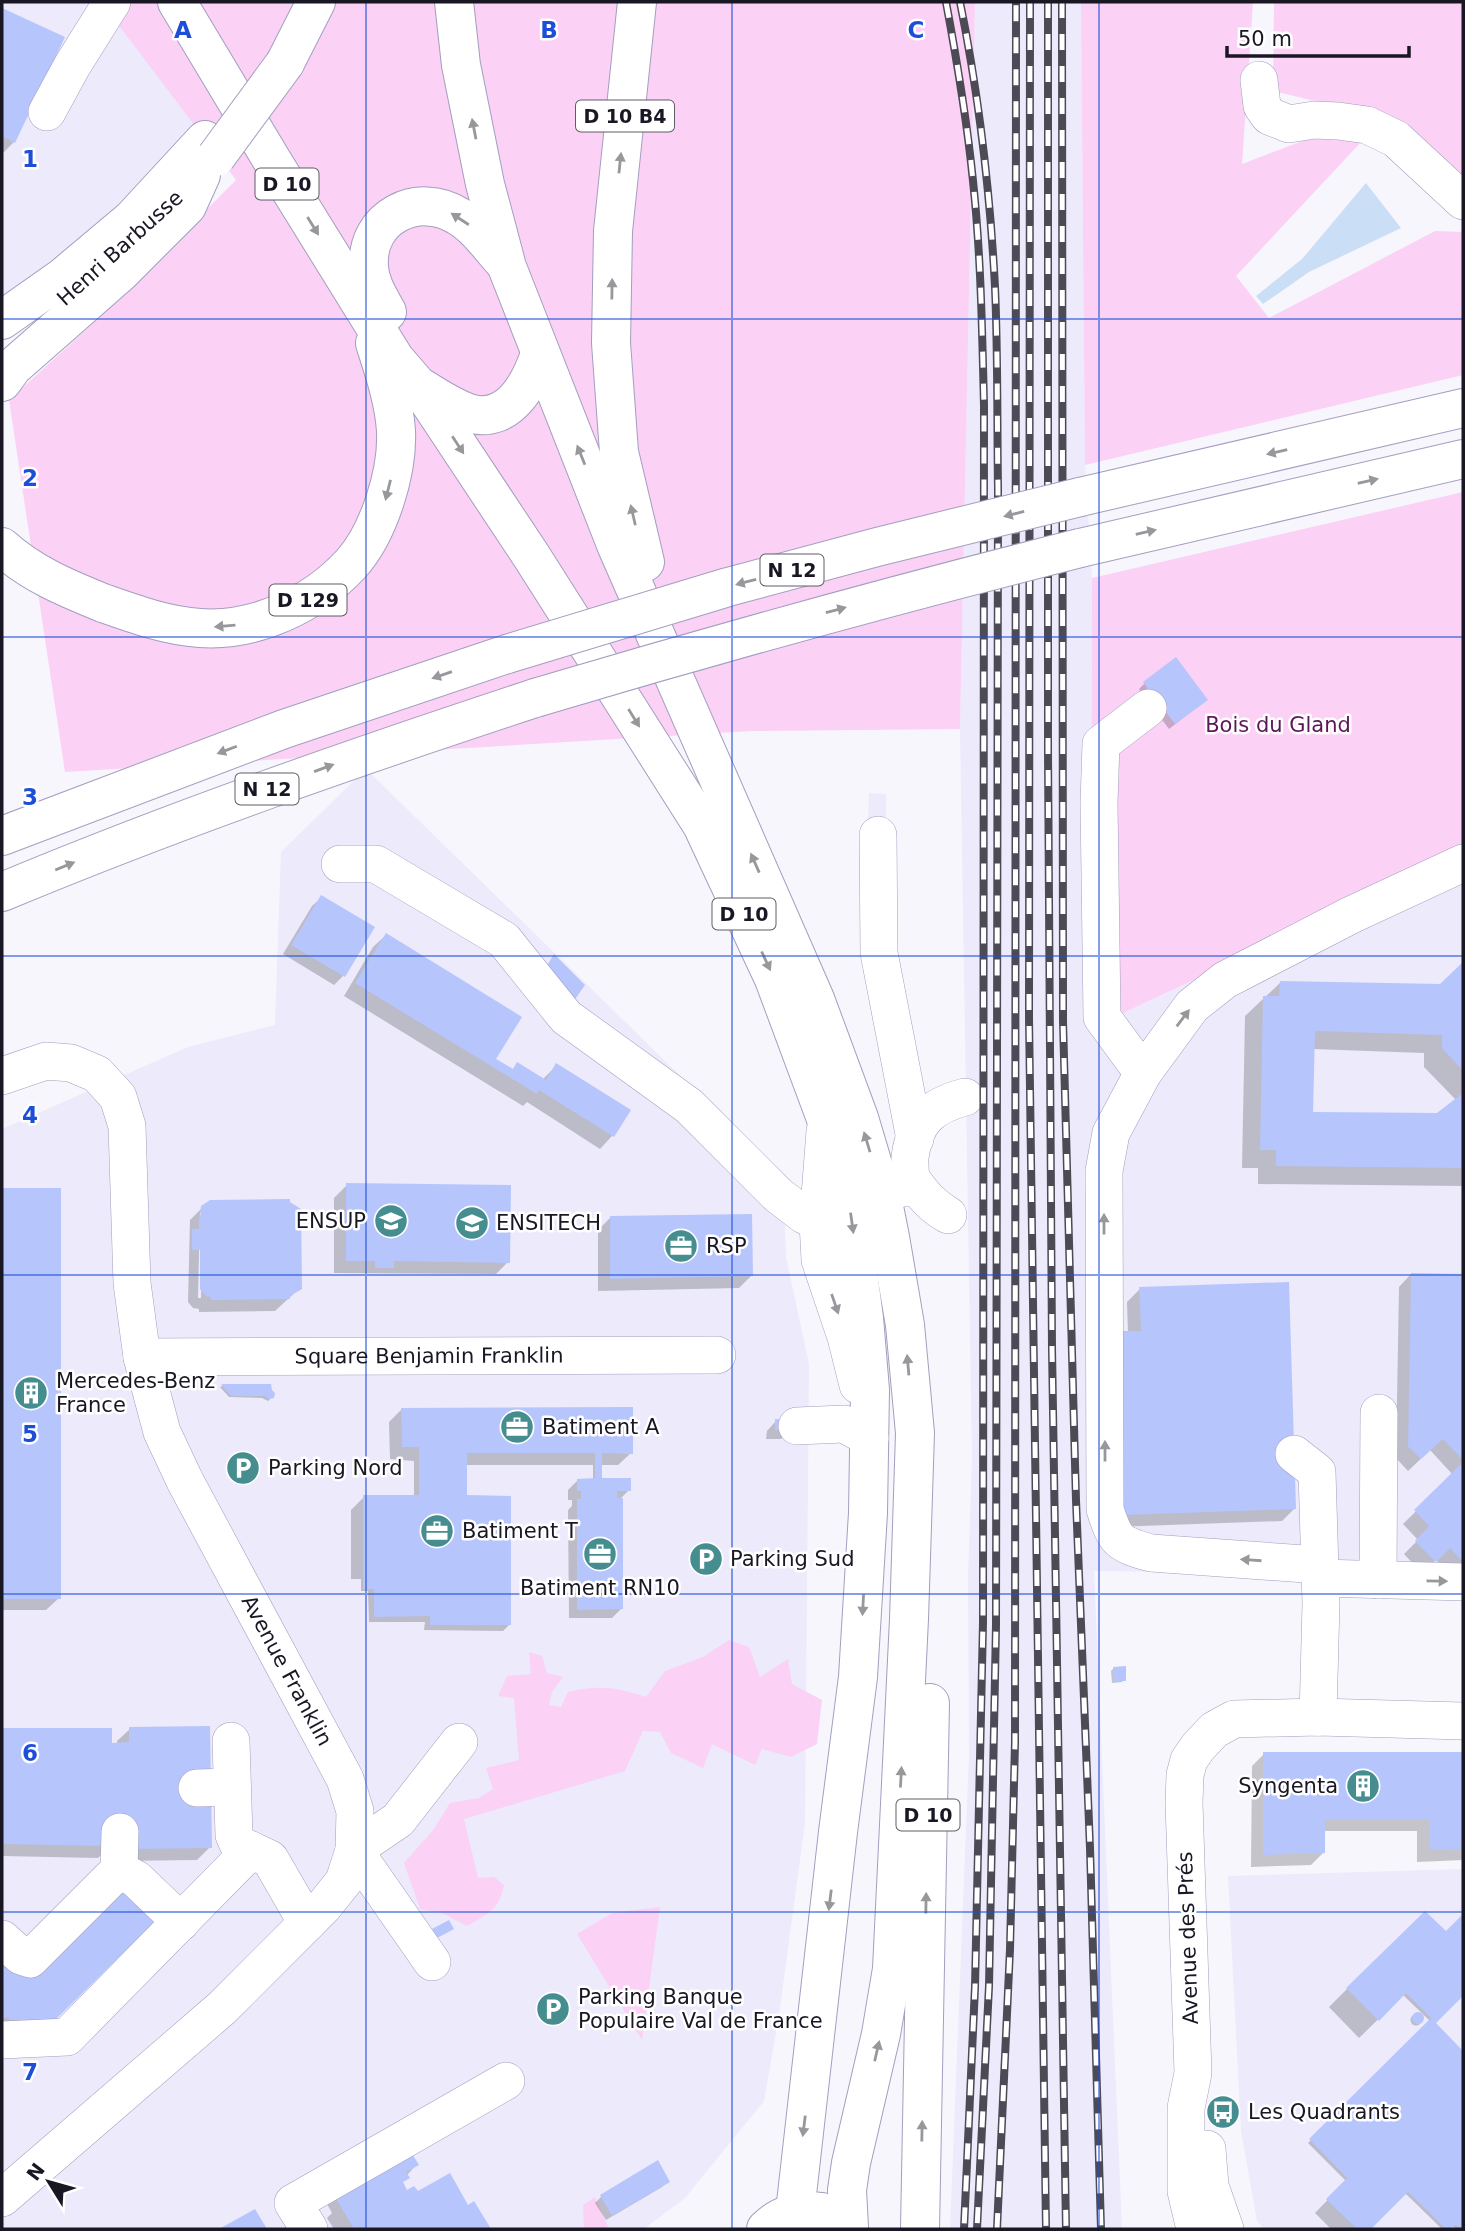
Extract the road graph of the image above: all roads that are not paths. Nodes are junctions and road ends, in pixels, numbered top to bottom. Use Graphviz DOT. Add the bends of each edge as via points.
graph roads {
  1 [pos="112,2"];
  2 [pos="177,2"];
  3 [pos="295,2"];
  4 [pos="316,2"];
  5 [pos="454,2"];
  6 [pos="637,2"];
  7 [pos="278,54"];
  8 [pos="1259,80"];
  9 [pos="47,112"];
  10 [pos="208,157"];
  11 [pos="1463,201"];
  12 [pos="613,231"];
  13 [pos="507,267"];
  14 [pos="362,305"];
  15 [pos="2,320"];
  16 [pos="2,343"];
  17 [pos="541,354"];
  18 [pos="2,382"];
  19 [pos="420,387"];
  20 [pos="1463,408"];
  21 [pos="1463,459"];
  22 [pos="2,547"];
  23 [pos="682,699"];
  24 [pos="1148,708"];
  25 [pos="878,835"];
  26 [pos="2,836"];
  27 [pos="340,863"];
  28 [pos="1463,863"];
  29 [pos="2,892"];
  30 [pos="1143,1073"];
  31 [pos="2,1076"];
  32 [pos="965,1097"];
  33 [pos="825,1116"];
  34 [pos="915,1139"];
  35 [pos="896,1185"];
  36 [pos="948,1215"];
  37 [pos="818,1222"];
  38 [pos="717,1355"];
  39 [pos="142,1357"];
  40 [pos="1379,1413"];
  41 [pos="797,1426"];
  42 [pos="915,1433"];
  43 [pos="870,1438"];
  44 [pos="1294,1454"];
  45 [pos="1319,1572"];
  46 [pos="1378,1580"];
  47 [pos="1463,1582"];
  48 [pos="1318,1717"];
  49 [pos="1463,1721"];
  50 [pos="231,1741"];
  51 [pos="459,1742"];
  52 [pos="120,1832"];
  53 [pos="251,1850"];
  54 [pos="354,1850"];
  55 [pos="119,1870"];
  56 [pos="181,1922"];
  57 [pos="307,1923"];
  58 [pos="2,1939"];
  59 [pos="432,1962"];
  60 [pos="2,2040"];
  61 [pos="1192,2073"];
  62 [pos="506,2081"];
  63 [pos="2,2198"];
  64 [pos="920,2214"];
  65 [pos="781,2221"];
  66 [pos="850,2228"];
  67 [pos="309,2229"];
  68 [pos="1195,2229"];
  69 [pos="1225,2229"];
  1 -- 9 [label="street"];
  2 -- 14 [label="main road, D 10, one-way"];
  3 -- 7 [label="main road"];
  4 -- 7 [label="main road"];
  13 -- 5 [label="main road, one-way" via="461,65"];
  12 -- 6 [label="main road, D 10 B4, one-way"];
  7 -- 10 [label="main road, bridge"];
  8 -- 11 [label="street" via="1262,106 1269,116 1289,124 1314,120 1367,125 1396,139"];
  10 -- 15 [label="main road, Henri Barbusse" via="63,277"];
  10 -- 16 [label="main road, Henri Barbusse" via="103,269"];
  10 -- 18 [label="main road" via="187,206"];
  23 -- 12 [label="main road, D 10, one-way" via="619,452 611,343"];
  13 -- 17 [label="main road"];
  13 -- 19 [label="main road, one-way" via="476,230 458,216 429,205 398,211 377,230 370,248 372,284 408,349"];
  14 -- 19 [label="main road, D 10" via="395,359"];
  14 -- 22 [label="main road, D 129, one-way" via="392,399 396,433 389,488 381,516 352,563 308,600 257,624 201,628 141,617 75,592 23,567"];
  17 -- 19 [label="main road" via="517,400 487,414 473,414"];
  23 -- 17 [label="main road, one-way"];
  19 -- 33 [label="main road, D 10, one-way" via="702,825 774,979"];
  20 -- 26 [label="main road, N 12, one-way, bridge" via="1080,497 728,587 507,654 284,729"];
  29 -- 21 [label="main road, N 12, one-way, bridge" via="101,850 325,768 535,698 884,597"];
  35 -- 23 [label="main road, D 10, one-way" via="859,1118 815,999"];
  24 -- 30 [label="street" via="1101,744 1099,803 1102,1017"];
  25 -- 34 [label="street" via="879,953"];
  27 -- 37 [label="street" via="376,863 504,940 566,1017 689,1106 778,1195"];
  30 -- 28 [label="street, one-way" via="1192,1006 1225,980"];
  45 -- 30 [label="street, one-way" via="1151,1553 1130,1547 1114,1535 1105,1509 1104,1171 1111,1133"];
  31 -- 39 [label="street, Avenue Franklin" via="46,1061 71,1063 97,1074 118,1097 127,1126 132,1283"];
  32 -- 34 [label="street" via="931,1110"];
  33 -- 37 [label="street"];
  33 -- 43 [label="main road, D 10, one-way" via="850,1211 864,1318"];
  34 -- 35 [label="street"];
  35 -- 36 [label="street" via="923,1195"];
  42 -- 35 [label="main road, D 10, one-way"];
  37 -- 43 [label="street, one-way" via="820,1260 846,1337"];
  38 -- 39 [label="street, Square Benjamin Franklin"];
  39 -- 54 [label="street, Avenue Franklin" via="162,1432 185,1481 345,1779 355,1811"];
  40 -- 46 [label="street"];
  41 -- 43 [label="street" via="844,1424"];
  64 -- 42 [label="main road, D 10, one-way" via="934,1517"];
  66 -- 42 [label="main road, D 10, one-way" via="847,2190 851,2163 892,1969"];
  43 -- 65 [label="main road, D 10, one-way" via="858,1677"];
  44 -- 45 [label="street" via="1317,1472"];
  45 -- 46 [label="street"];
  45 -- 48 [label="street"];
  46 -- 47 [label="street, one-way"];
  48 -- 49 [label="street, Avenue des Prés"];
  48 -- 61 [label="street, Avenue des Prés" via="1234,1718 1214,1730 1189,1760 1184,1803"];
  50 -- 53 [label="street" via="215,1787 237,1844"];
  51 -- 54 [label="street" via="398,1820"];
  52 -- 55 [label="street"];
  53 -- 56 [label="street"];
  53 -- 57 [label="street" via="270,1859"];
  54 -- 57 [label="street, Avenue Franklin" via="344,1881"];
  54 -- 59 [label="street"];
  55 -- 56 [label="street" via="136,1879"];
  55 -- 58 [label="street" via="30,1959"];
  56 -- 60 [label="street" via="67,2038"];
  57 -- 63 [label="street, Avenue Franklin" via="222,2008"];
  61 -- 68 [label="street, Avenue des Prés" via="1186,2108 1186,2190"];
  61 -- 69 [label="street, Avenue des Prés" via="1204,2108 1210,2186"];
  62 -- 67 [label="street" via="293,2203"];
  65 -- 66 [label="main road" via="810,2210 838,2218"];
}
